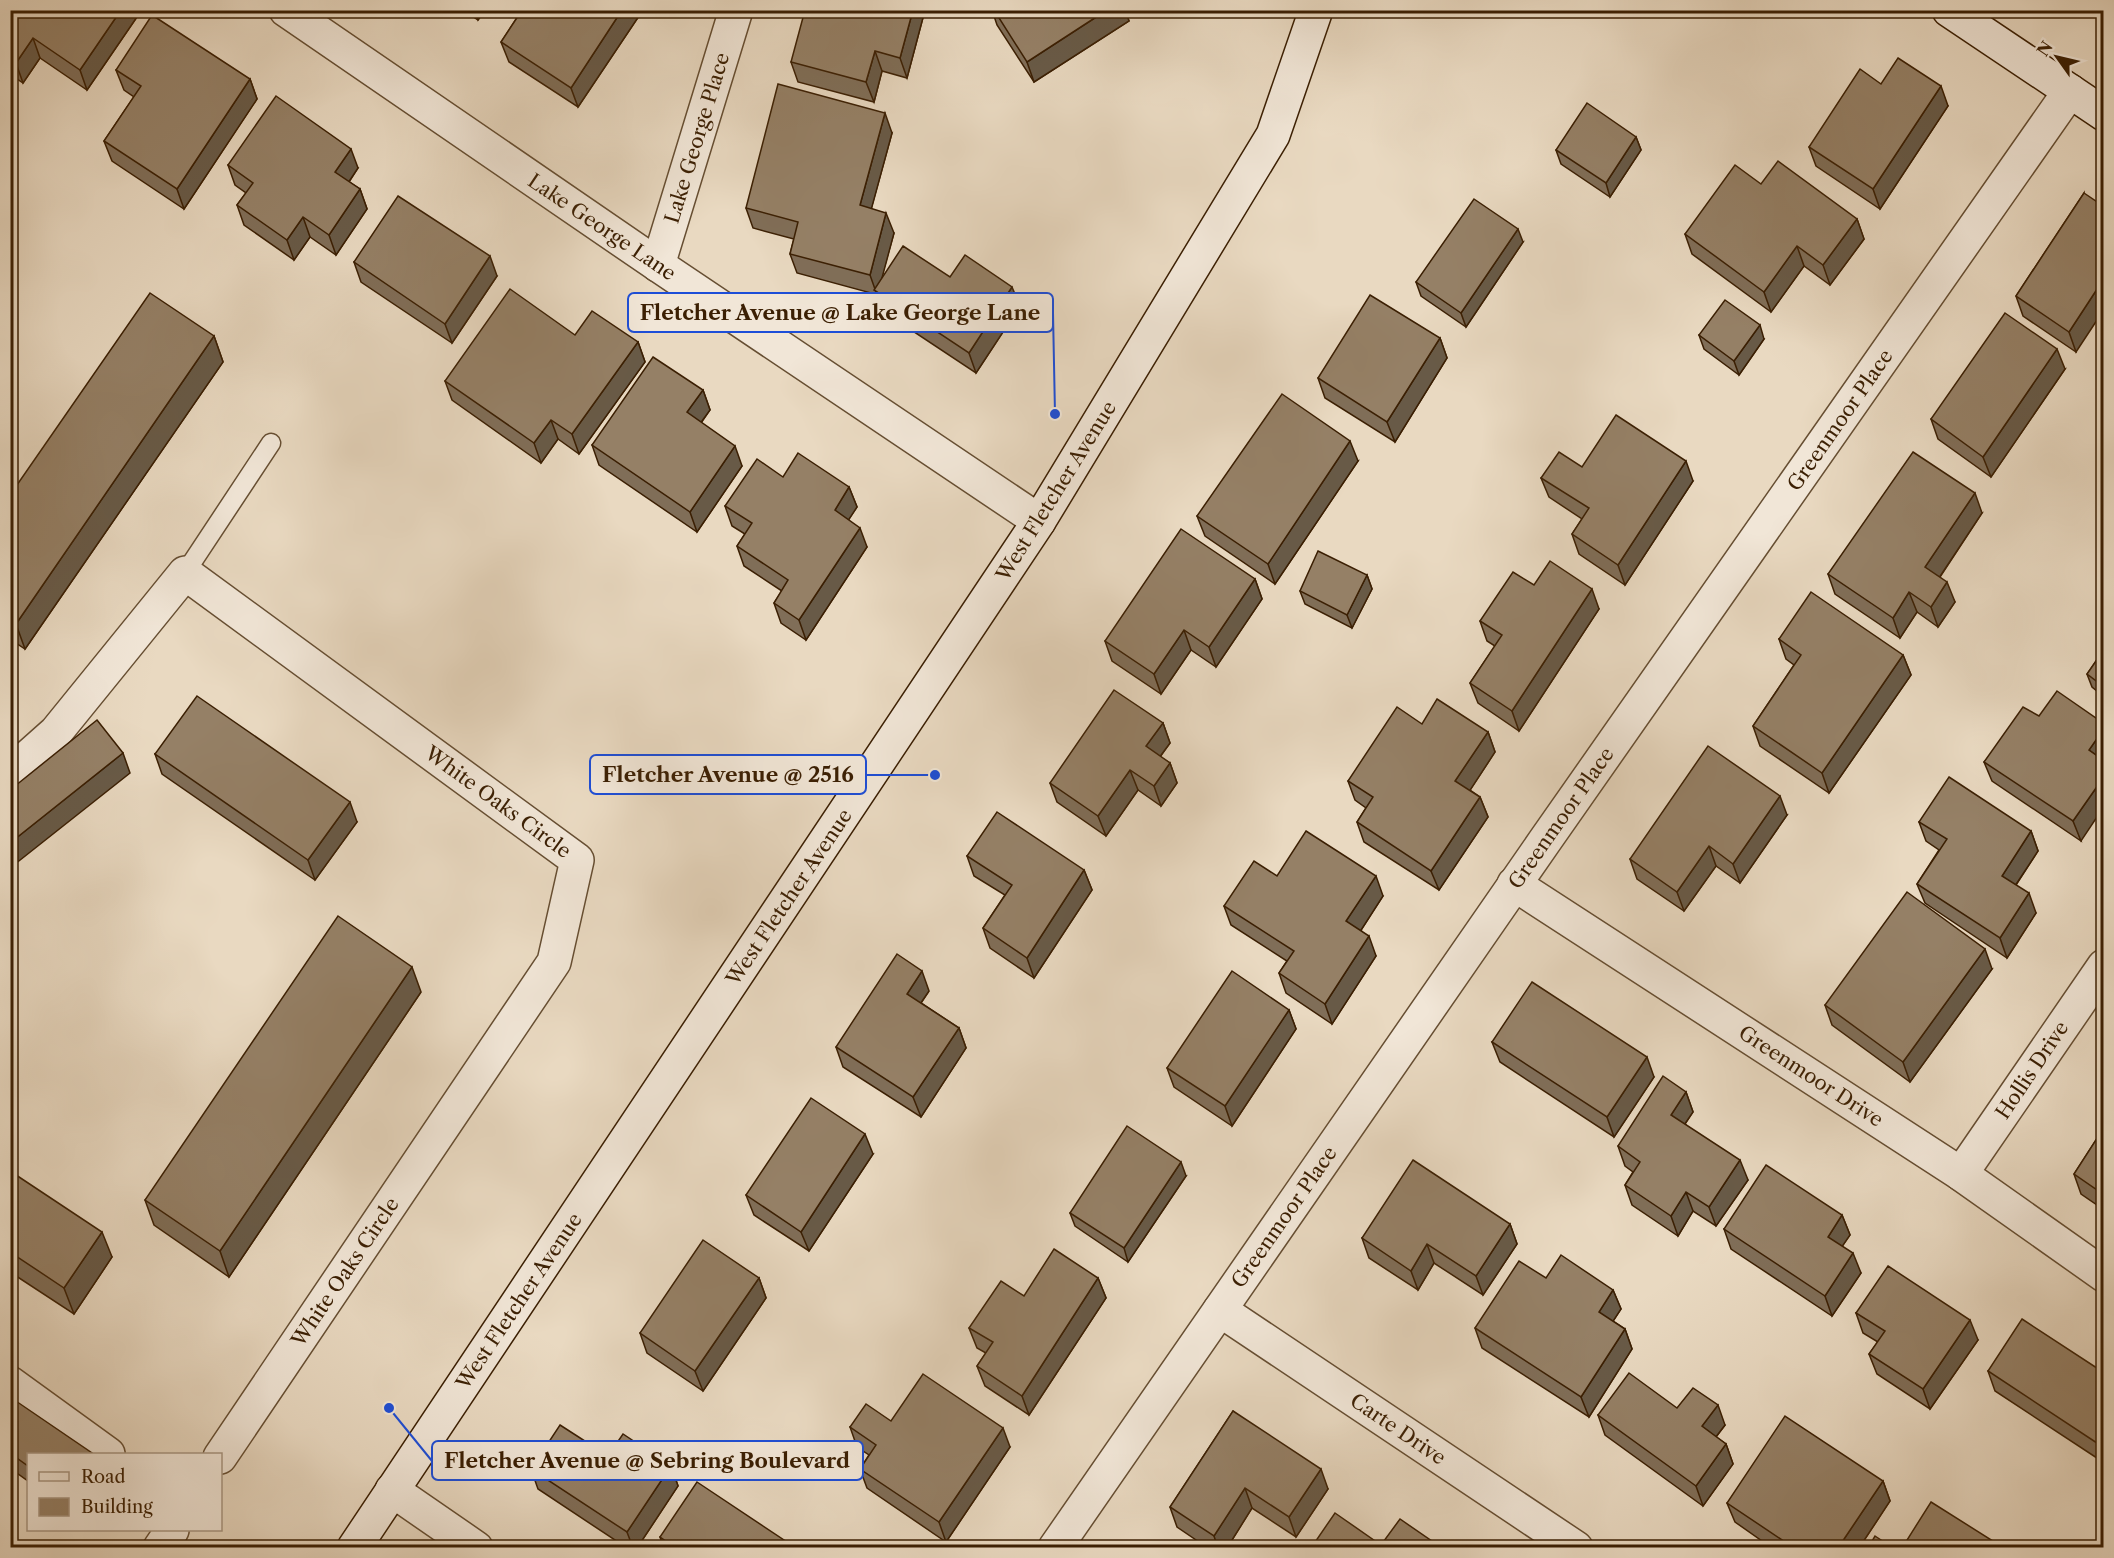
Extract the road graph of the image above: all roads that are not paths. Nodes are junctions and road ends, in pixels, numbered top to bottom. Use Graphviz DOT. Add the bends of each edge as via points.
graph roads {
  1 [pos="286,10"];
  2 [pos="736,10"];
  3 [pos="1316,10"];
  4 [pos="1949,10"];
  5 [pos="2070,91"];
  6 [pos="2103,114"];
  7 [pos="658,265"];
  8 [pos="271,443"];
  9 [pos="1039,521"];
  10 [pos="184,573"];
  11 [pos="10,773"];
  12 [pos="1514,884"];
  13 [pos="2103,966"];
  14 [pos="1961,1174"];
  15 [pos="2103,1275"];
  16 [pos="1220,1310"];
  17 [pos="10,1383"];
  18 [pos="105,1453"];
  19 [pos="222,1454"];
  20 [pos="392,1490"];
  21 [pos="171,1531"];
  22 [pos="160,1548"];
  23 [pos="354,1548"];
  24 [pos="476,1548"];
  25 [pos="1055,1548"];
  26 [pos="1576,1548"];
  1 -- 7 [label="street, Lake George Lane"];
  2 -- 7 [label="street, Lake George Place"];
  3 -- 9 [label="street, West Fletcher Avenue" via="1273,135"];
  4 -- 5 [label="street"];
  5 -- 6 [label="street"];
  5 -- 12 [label="street, Greenmoor Place"];
  7 -- 9 [label="street, Lake George Lane"];
  8 -- 10 [label="lane"];
  9 -- 20 [label="street, West Fletcher Avenue"];
  10 -- 11 [label="street" via="57,732"];
  10 -- 19 [label="street, White Oaks Circle" via="577,860 554,962"];
  12 -- 14 [label="street, Greenmoor Drive"];
  12 -- 16 [label="street, Greenmoor Place"];
  13 -- 14 [label="street, Hollis Drive"];
  14 -- 15 [label="street, Greenmoor Drive"];
  16 -- 25 [label="street, Greenmoor Place"];
  16 -- 26 [label="street, Carte Drive"];
  17 -- 18 [label="street"];
  20 -- 23 [label="street, West Fletcher Avenue"];
  20 -- 24 [label="street"];
  21 -- 22 [label="street"];
}
